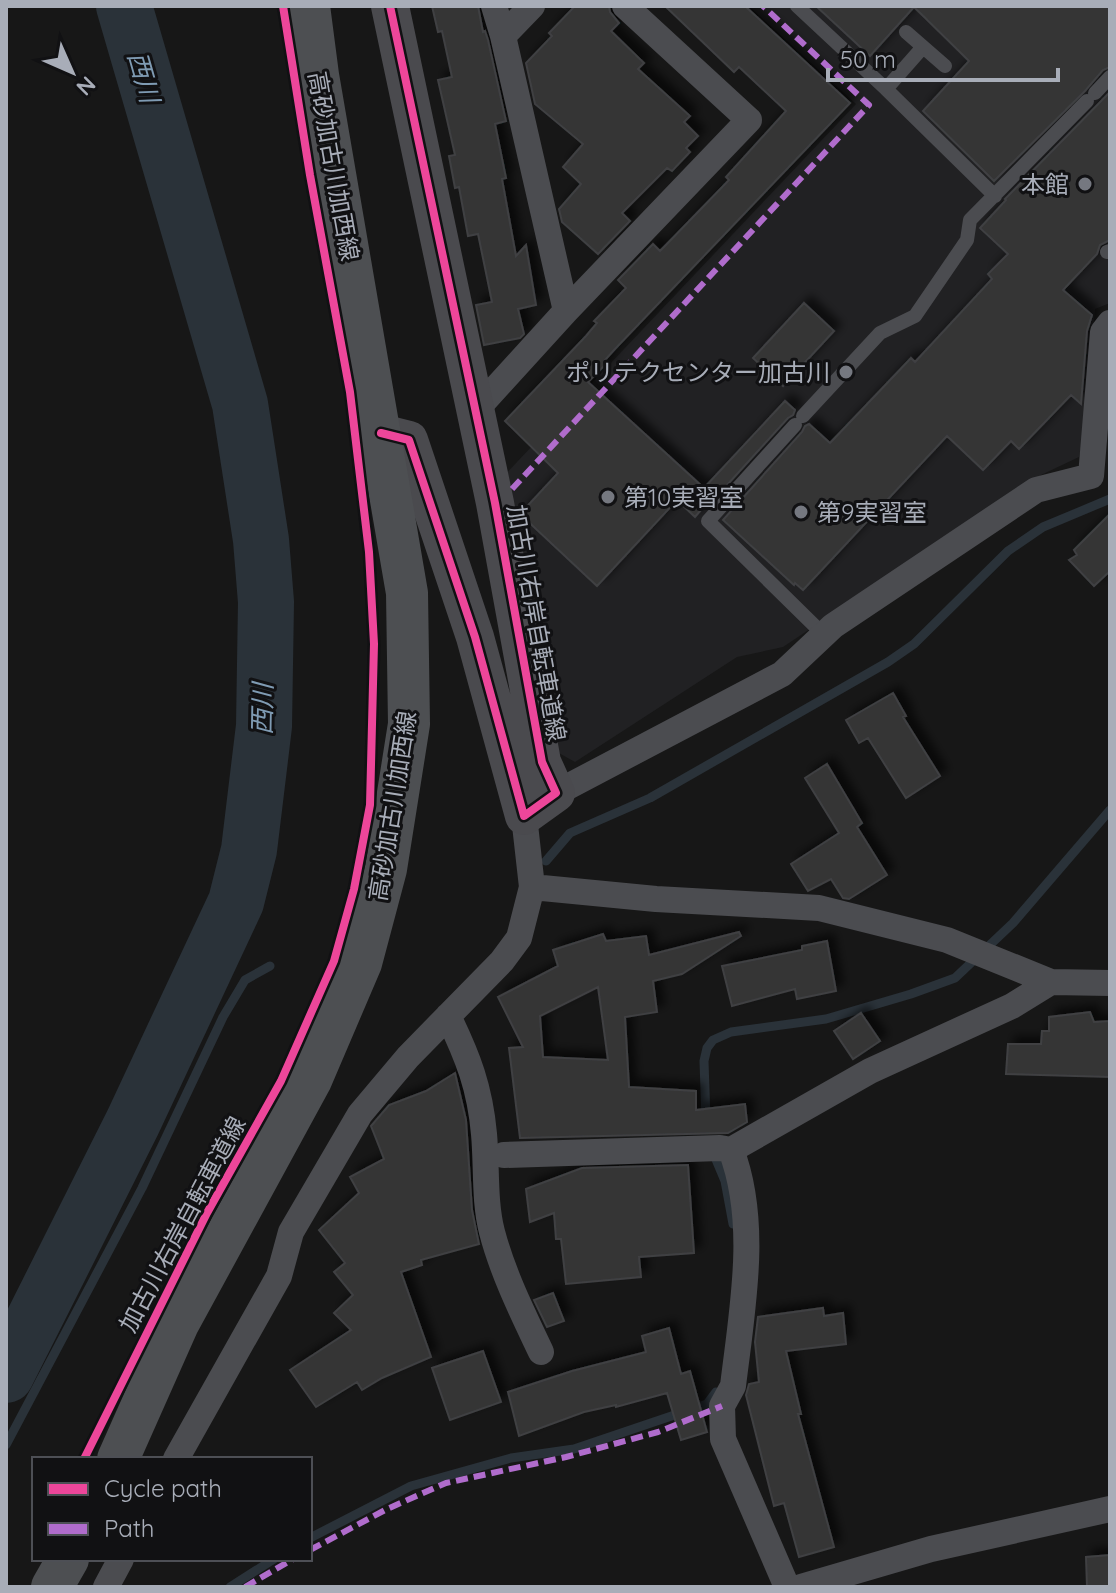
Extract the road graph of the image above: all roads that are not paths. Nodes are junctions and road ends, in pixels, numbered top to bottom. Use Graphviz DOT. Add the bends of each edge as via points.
graph roads {
  1 [pos="309,6"];
  2 [pos="390,6"];
  3 [pos="494,6"];
  4 [pos="532,6"];
  5 [pos="625,6"];
  6 [pos="797,6"];
  7 [pos="906,32"];
  8 [pos="503,36"];
  9 [pos="923,47"];
  10 [pos="945,66"];
  11 [pos="1110,77"];
  12 [pos="886,89"];
  13 [pos="995,196"];
  14 [pos="566,311"];
  15 [pos="1110,323"];
  16 [pos="475,411"];
  17 [pos="381,433"];
  18 [pos="1100,477"];
  19 [pos="824,635"];
  20 [pos="556,793"];
  21 [pos="524,816"];
  22 [pos="532,887"];
  23 [pos="1051,982"];
  24 [pos="1110,983"];
  25 [pos="448,1016"];
  26 [pos="731,1150"];
  27 [pos="504,1155"];
  28 [pos="541,1352"];
  29 [pos="119,1457"];
  30 [pos="177,1457"];
  31 [pos="1110,1509"];
  32 [pos="67,1561"];
  33 [pos="120,1561"];
  34 [pos="885,1575"];
  35 [pos="52,1587"];
  36 [pos="106,1587"];
  37 [pos="787,1587"];
  38 [pos="801,1587"];
  1 -- 17 [label="main road, 高砂加古川加西線"];
  2 -- 16 [label="main road, 加古川右岸自転車道線"];
  3 -- 8 [label="street"];
  4 -- 8 [label="street"];
  5 -- 14 [label="street" via="749,120"];
  6 -- 12 [label="lane"];
  7 -- 9 [label="lane"];
  8 -- 14 [label="street"];
  9 -- 10 [label="lane"];
  9 -- 12 [label="lane"];
  11 -- 13 [label="lane"];
  12 -- 13 [label="lane"];
  13 -- 19 [label="lane" via="970,220 967,240 915,316 880,333 708,521"];
  14 -- 16 [label="street"];
  15 -- 18 [label="street" via="1103,332"];
  16 -- 20 [label="main road, 加古川右岸自転車道線" via="542,762"];
  17 -- 21 [label="main road" via="409,440 475,637"];
  17 -- 29 [label="main road, 高砂加古川加西線" via="407,593 409,724 386,869 361,963 311,1080 178,1324"];
  18 -- 19 [label="street" via="1036,490"];
  19 -- 20 [label="street" via="782,674"];
  20 -- 21 [label="main road"];
  21 -- 22 [label="street"];
  22 -- 23 [label="street" via="819,908 958,944"];
  22 -- 25 [label="street" via="519,938"];
  23 -- 24 [label="street"];
  23 -- 26 [label="street" via="1012,1006 870,1071"];
  25 -- 28 [label="street" via="471,1064 484,1133 491,1231"];
  25 -- 30 [label="street" via="351,1128 291,1232 279,1276"];
  26 -- 27 [label="street"];
  26 -- 37 [label="street" via="747,1237 733,1386 722,1406 723,1439"];
  31 -- 34 [label="street" via="931,1549"];
  32 -- 35 [label="main road"];
  33 -- 36 [label="street"];
  34 -- 38 [label="street"];
}
